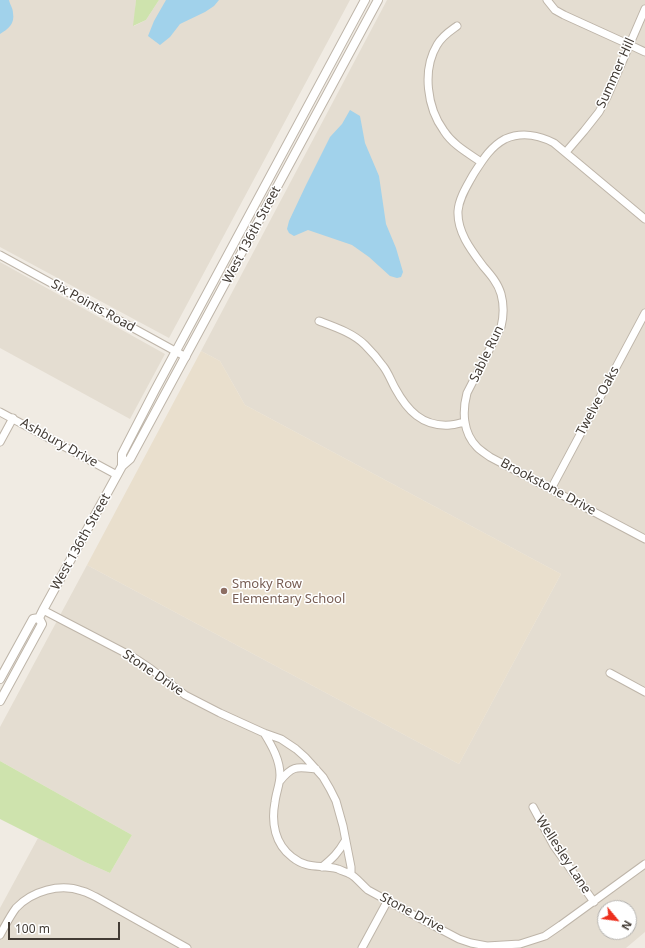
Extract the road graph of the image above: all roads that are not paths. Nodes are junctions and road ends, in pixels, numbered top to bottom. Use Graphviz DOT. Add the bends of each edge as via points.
graph roads {
  1 [pos="365,0"];
  2 [pos="378,0"];
  3 [pos="547,0"];
  4 [pos="645,9"];
  5 [pos="457,26"];
  6 [pos="630,45"];
  7 [pos="645,52"];
  8 [pos="566,152"];
  9 [pos="481,162"];
  10 [pos="645,219"];
  11 [pos="0,256"];
  12 [pos="645,313"];
  13 [pos="319,321"];
  14 [pos="176,352"];
  15 [pos="186,357"];
  16 [pos="0,412"];
  17 [pos="12,418"];
  18 [pos="465,422"];
  19 [pos="0,442"];
  20 [pos="122,466"];
  21 [pos="117,475"];
  22 [pos="551,489"];
  23 [pos="645,539"];
  24 [pos="41,614"];
  25 [pos="610,673"];
  26 [pos="0,679"];
  27 [pos="645,692"];
  28 [pos="0,701"];
  29 [pos="264,733"];
  30 [pos="316,770"];
  31 [pos="279,782"];
  32 [pos="533,807"];
  33 [pos="346,841"];
  34 [pos="645,864"];
  35 [pos="322,867"];
  36 [pos="351,874"];
  37 [pos="388,900"];
  38 [pos="594,902"];
  39 [pos="0,935"];
  40 [pos="187,948"];
  41 [pos="362,948"];
  1 -- 14 [label="street, West 136th Street"];
  2 -- 15 [label="street, West 136th Street"];
  3 -- 6 [label="street" via="555,10 564,15"];
  4 -- 6 [label="street, Summer Hill"];
  5 -- 9 [label="street" via="437,45 431,59 428,94 443,131 460,148"];
  6 -- 7 [label="street"];
  6 -- 8 [label="street, Summer Hill" via="599,112"];
  8 -- 9 [label="street, Sable Run" via="539,136 520,135 501,141"];
  8 -- 10 [label="street"];
  9 -- 18 [label="street, Sable Run" via="460,201 459,222 465,239 501,292 504,315 501,326 467,393 464,404"];
  11 -- 14 [label="street, Six Points Road"];
  12 -- 22 [label="street, Twelve Oaks"];
  13 -- 18 [label="street" via="348,333 364,344 384,366 402,400 416,416 438,424"];
  14 -- 15 [label="street, Six Points Road"];
  14 -- 20 [label="street, West 136th Street" via="122,454"];
  15 -- 20 [label="street, West 136th Street" via="130,459"];
  16 -- 17 [label="street, Ashbury Drive"];
  17 -- 19 [label="street"];
  17 -- 21 [label="street, Ashbury Drive"];
  18 -- 22 [label="street, Brookstone Drive" via="472,440 483,452"];
  20 -- 21 [label="street, West 136th Street"];
  21 -- 24 [label="street, West 136th Street"];
  22 -- 23 [label="street, Brookstone Drive"];
  24 -- 26 [label="street, West 136th Street" via="33,619"];
  24 -- 28 [label="street, West 136th Street" via="42,624"];
  24 -- 29 [label="street, Stone Drive" via="133,657 185,695"];
  25 -- 27 [label="street"];
  29 -- 30 [label="street, Stone Drive" via="296,749"];
  29 -- 31 [label="street, Stone Drive" via="277,758 280,768"];
  30 -- 31 [label="street" via="296,768"];
  30 -- 33 [label="street, Stone Drive" via="323,777 336,801"];
  31 -- 35 [label="street, Stone Drive" via="273,822 279,842 297,861"];
  32 -- 38 [label="street, Wellesley Lane" via="554,846"];
  33 -- 35 [label="street" via="339,853"];
  33 -- 36 [label="street, Stone Drive"];
  34 -- 38 [label="street, Stone Drive"];
  35 -- 36 [label="street, Stone Drive"];
  36 -- 37 [label="street, Stone Drive" via="368,890"];
  37 -- 38 [label="street, Stone Drive" via="459,938 487,946 520,944 544,936"];
  37 -- 41 [label="street"];
  39 -- 40 [label="street" via="10,916 29,898 42,891 66,888 81,890 96,897"];
}
